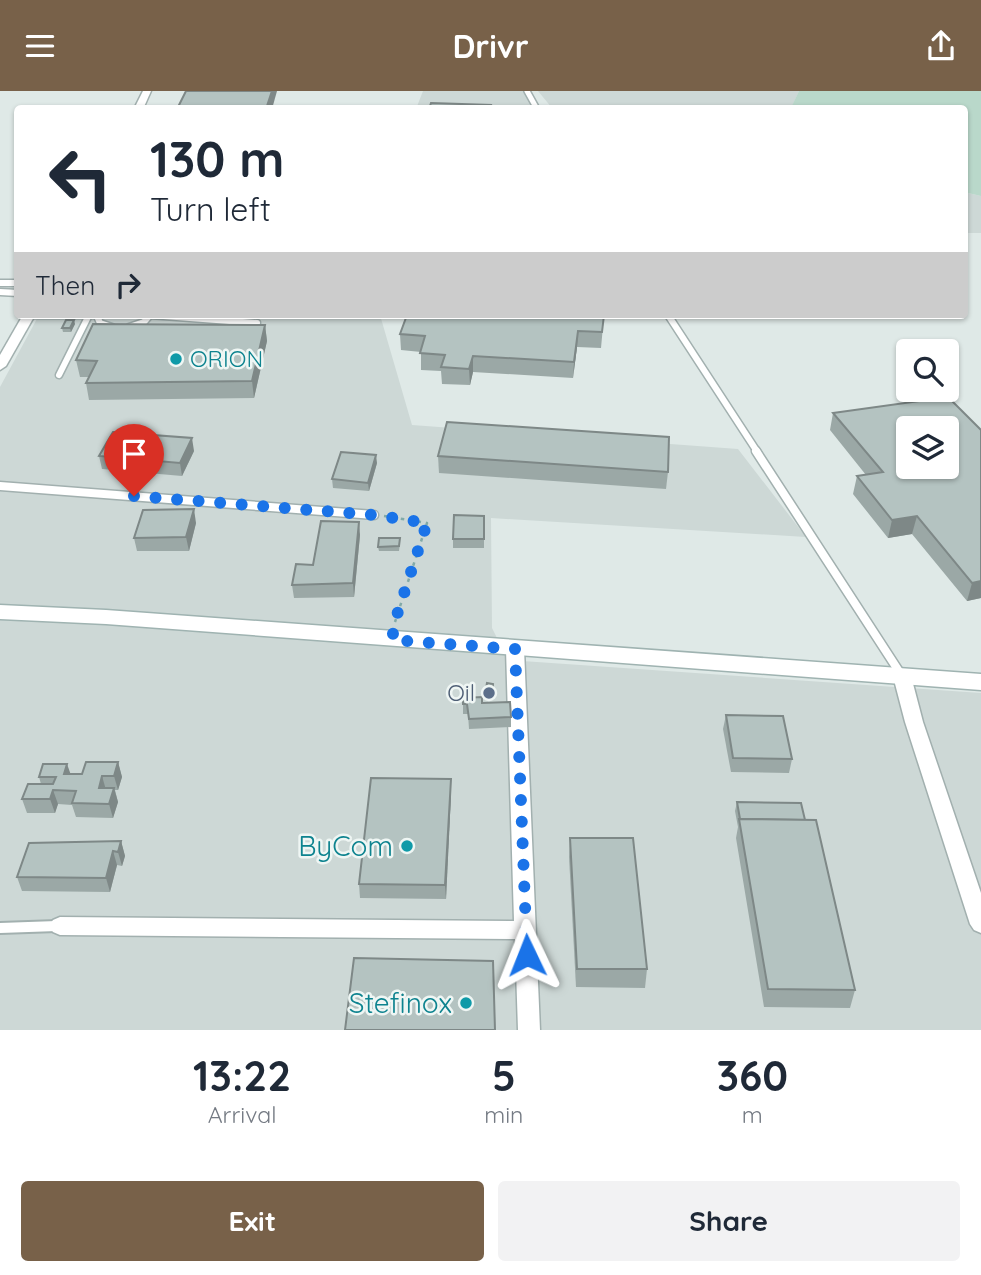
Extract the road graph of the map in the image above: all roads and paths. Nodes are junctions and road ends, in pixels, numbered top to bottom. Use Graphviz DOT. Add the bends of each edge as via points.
graph roads {
  1 [pos="27,319"];
  2 [pos="87,319"];
  3 [pos="99,319"];
  4 [pos="145,319"];
  5 [pos="204,319"];
  6 [pos="671,319"];
  7 [pos="257,323"];
  8 [pos="0,366"];
  9 [pos="59,375"];
  10 [pos="0,486"];
  11 [pos="374,515"];
  12 [pos="0,612"];
  13 [pos="392,640"];
  14 [pos="515,649"];
  15 [pos="902,676"];
  16 [pos="981,681"];
  17 [pos="981,924"];
  18 [pos="60,926"];
  19 [pos="0,928"];
  20 [pos="526,930"];
  21 [pos="529,1030"];
  1 -- 8 [label="street"];
  2 -- 9 [label="lane"];
  3 -- 4 [label="lane" via="120,328"];
  5 -- 7 [label="lane"];
  6 -- 15 [label="lane"];
  10 -- 11 [label="lane"];
  11 -- 13 [label="path" via="427,523"];
  12 -- 13 [label="main road"];
  13 -- 14 [label="main road"];
  14 -- 15 [label="main road"];
  14 -- 20 [label="street"];
  15 -- 16 [label="main road"];
  15 -- 17 [label="street"];
  18 -- 19 [label="lane"];
  18 -- 20 [label="street"];
  20 -- 21 [label="street"];
}
